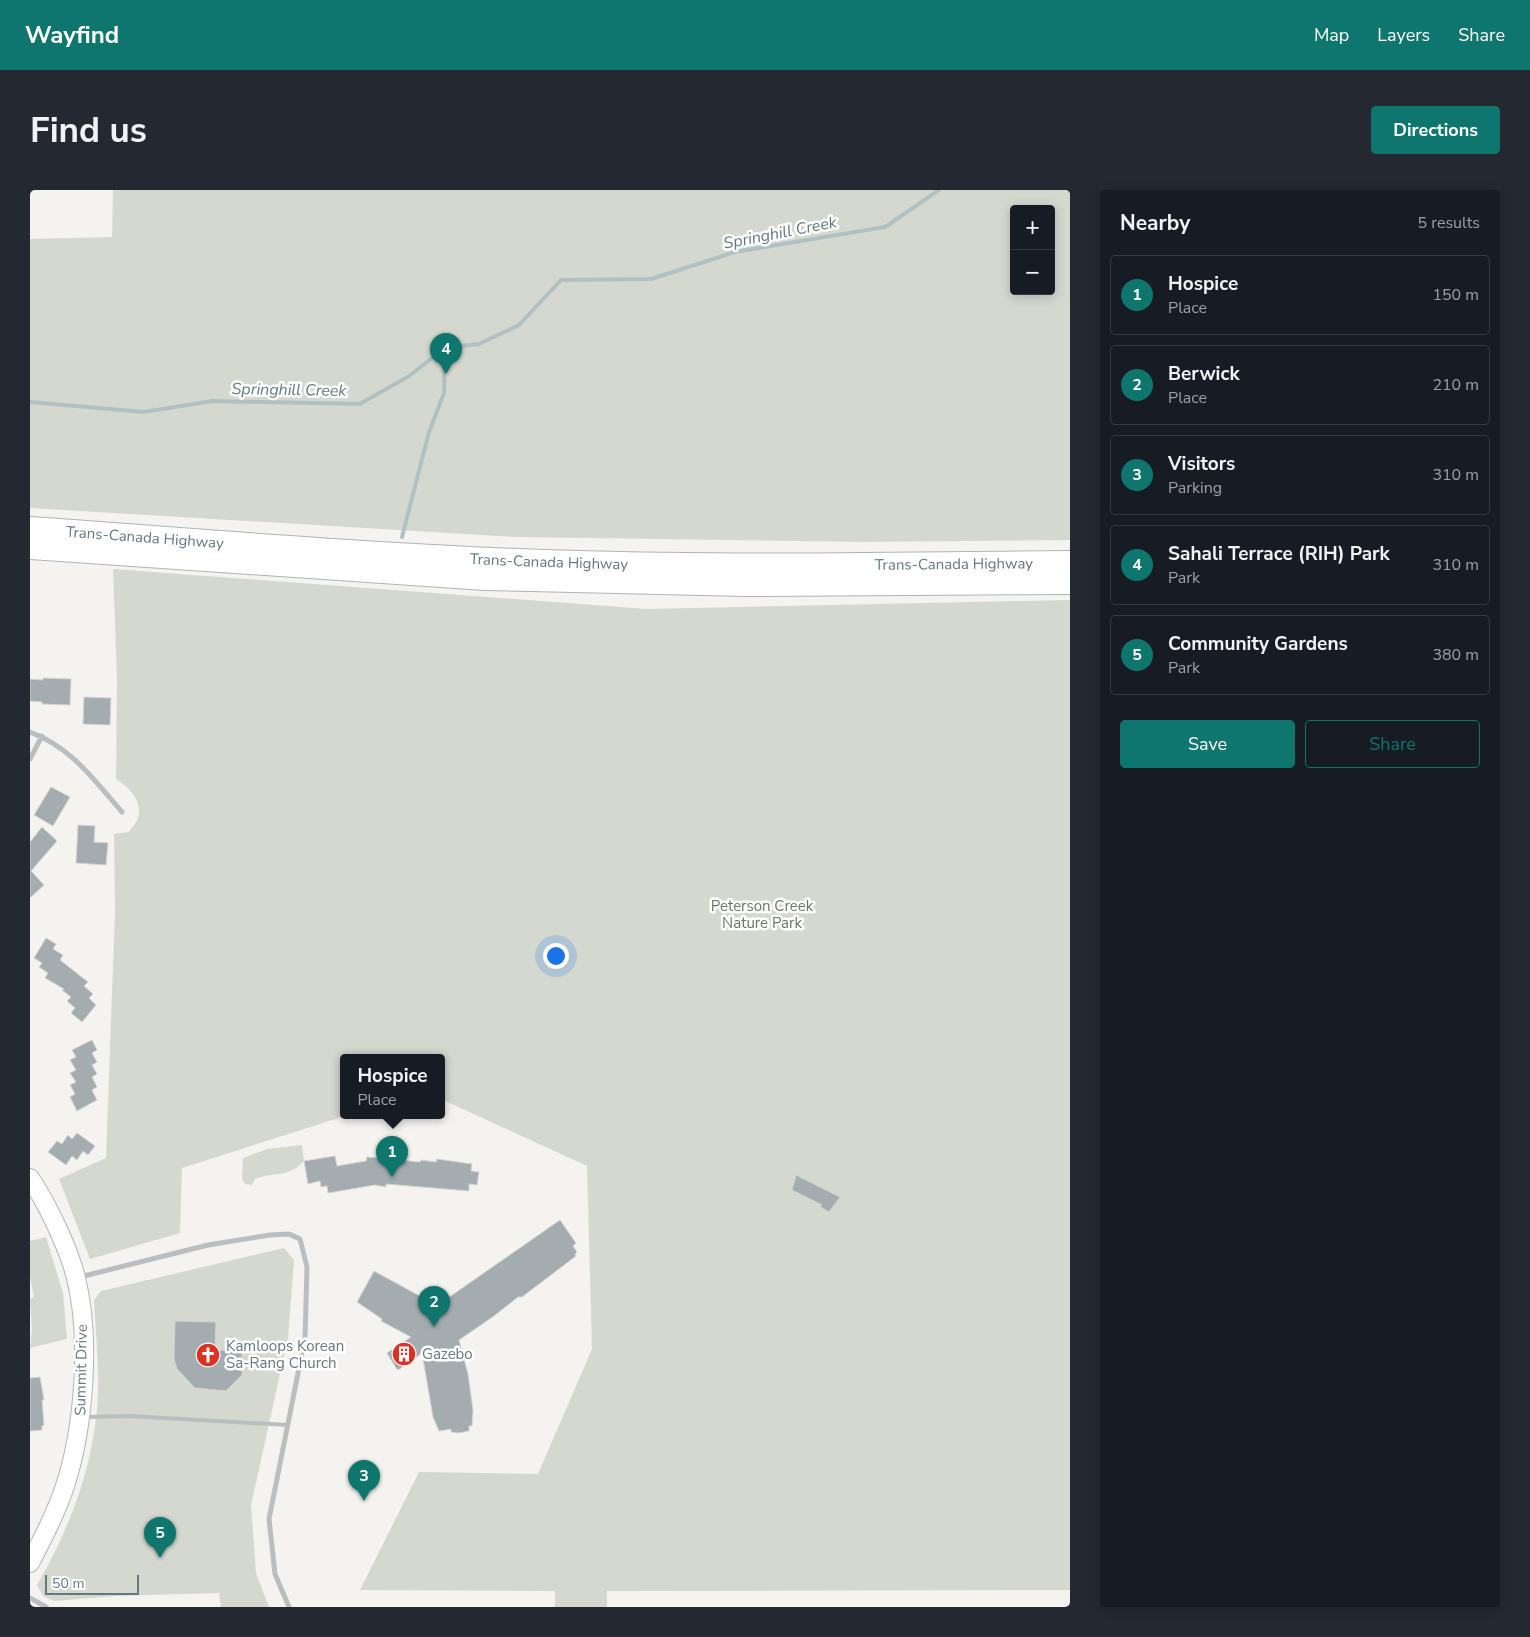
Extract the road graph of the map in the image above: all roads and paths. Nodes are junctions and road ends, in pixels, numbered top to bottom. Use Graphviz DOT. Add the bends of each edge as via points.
graph roads {
  1 [pos="30,529"];
  2 [pos="30,547"];
  3 [pos="1070,563"];
  4 [pos="1070,582"];
  5 [pos="30,732"];
  6 [pos="42,736"];
  7 [pos="30,759"];
  8 [pos="122,812"];
  9 [pos="30,1178"];
  10 [pos="76,1278"];
  11 [pos="80,1416"];
  12 [pos="288,1426"];
  13 [pos="30,1563"];
  14 [pos="30,1598"];
  15 [pos="46,1607"];
  16 [pos="289,1607"];
  1 -- 3 [label="highway, Trans-Canada Highway" via="388,554 578,563 746,566"];
  2 -- 4 [label="highway, Trans-Canada Highway" via="484,578 746,584"];
  5 -- 6 [label="street"];
  6 -- 7 [label="street"];
  6 -- 8 [label="street" via="78,762"];
  9 -- 10 [label="main road, Summit Drive" via="41,1194"];
  10 -- 11 [label="main road, Summit Drive" via="82,1312"];
  10 -- 12 [label="street" via="208,1245 270,1235 289,1234 300,1239 307,1267 305,1338"];
  11 -- 12 [label="lane"];
  11 -- 13 [label="main road, Summit Drive" via="65,1485"];
  12 -- 16 [label="street" via="269,1519 275,1574"];
  14 -- 15 [label="street"];
}
